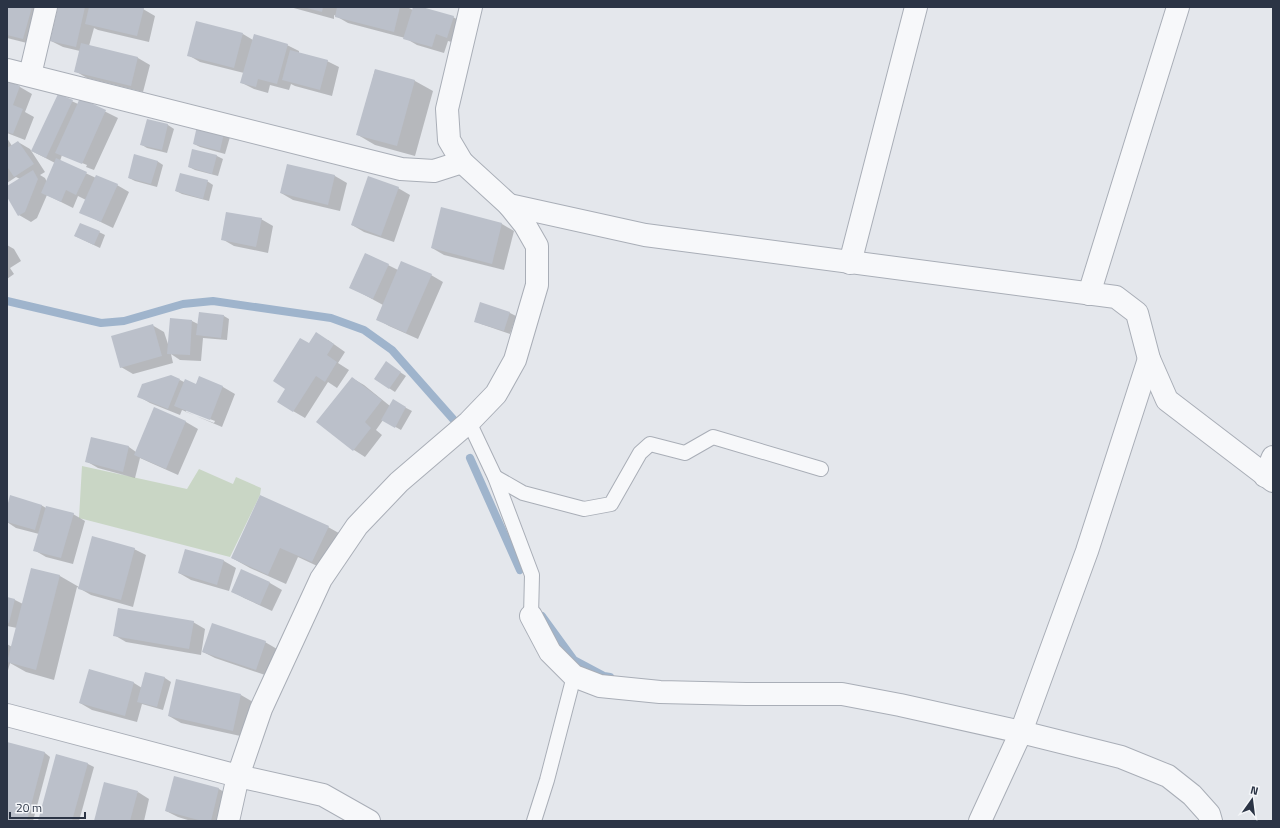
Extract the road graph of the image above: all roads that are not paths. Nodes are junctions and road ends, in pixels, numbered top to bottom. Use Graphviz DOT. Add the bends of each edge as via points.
graph roads {
  1 [pos="46,7"];
  2 [pos="471,7"];
  3 [pos="916,7"];
  4 [pos="1178,7"];
  5 [pos="7,70"];
  6 [pos="30,75"];
  7 [pos="462,162"];
  8 [pos="509,206"];
  9 [pos="850,263"];
  10 [pos="1089,294"];
  11 [pos="1149,360"];
  12 [pos="469,422"];
  13 [pos="821,469"];
  14 [pos="1270,471"];
  15 [pos="495,477"];
  16 [pos="531,616"];
  17 [pos="574,676"];
  18 [pos="7,714"];
  19 [pos="1021,732"];
  20 [pos="238,776"];
  21 [pos="228,821"];
  22 [pos="369,821"];
  23 [pos="534,821"];
  24 [pos="980,821"];
  25 [pos="1211,821"];
  1 -- 6 [label="street"];
  2 -- 7 [label="street" via="447,109 449,140"];
  3 -- 9 [label="street"];
  4 -- 10 [label="street"];
  5 -- 6 [label="street"];
  6 -- 7 [label="street" via="401,169 434,171"];
  7 -- 8 [label="street"];
  8 -- 9 [label="street" via="645,235"];
  8 -- 12 [label="street" via="525,225 537,246 537,285 515,360 496,394"];
  9 -- 10 [label="street"];
  10 -- 11 [label="street" via="1116,297 1137,313"];
  11 -- 14 [label="street" via="1167,400"];
  11 -- 19 [label="street" via="1087,551"];
  12 -- 15 [label="lane"];
  12 -- 20 [label="street" via="399,482 357,526 321,579 261,709"];
  13 -- 15 [label="lane" via="713,437 685,453 650,444 640,452 611,504 584,509 523,493"];
  15 -- 16 [label="lane" via="532,575"];
  16 -- 17 [label="street" via="550,652"];
  17 -- 19 [label="street" via="600,686 660,692 842,694"];
  17 -- 23 [label="lane"];
  18 -- 20 [label="street"];
  19 -- 24 [label="street"];
  19 -- 25 [label="street" via="1121,757 1168,776 1192,795 1209,814"];
  20 -- 21 [label="street"];
  20 -- 22 [label="street" via="323,795"];
}
